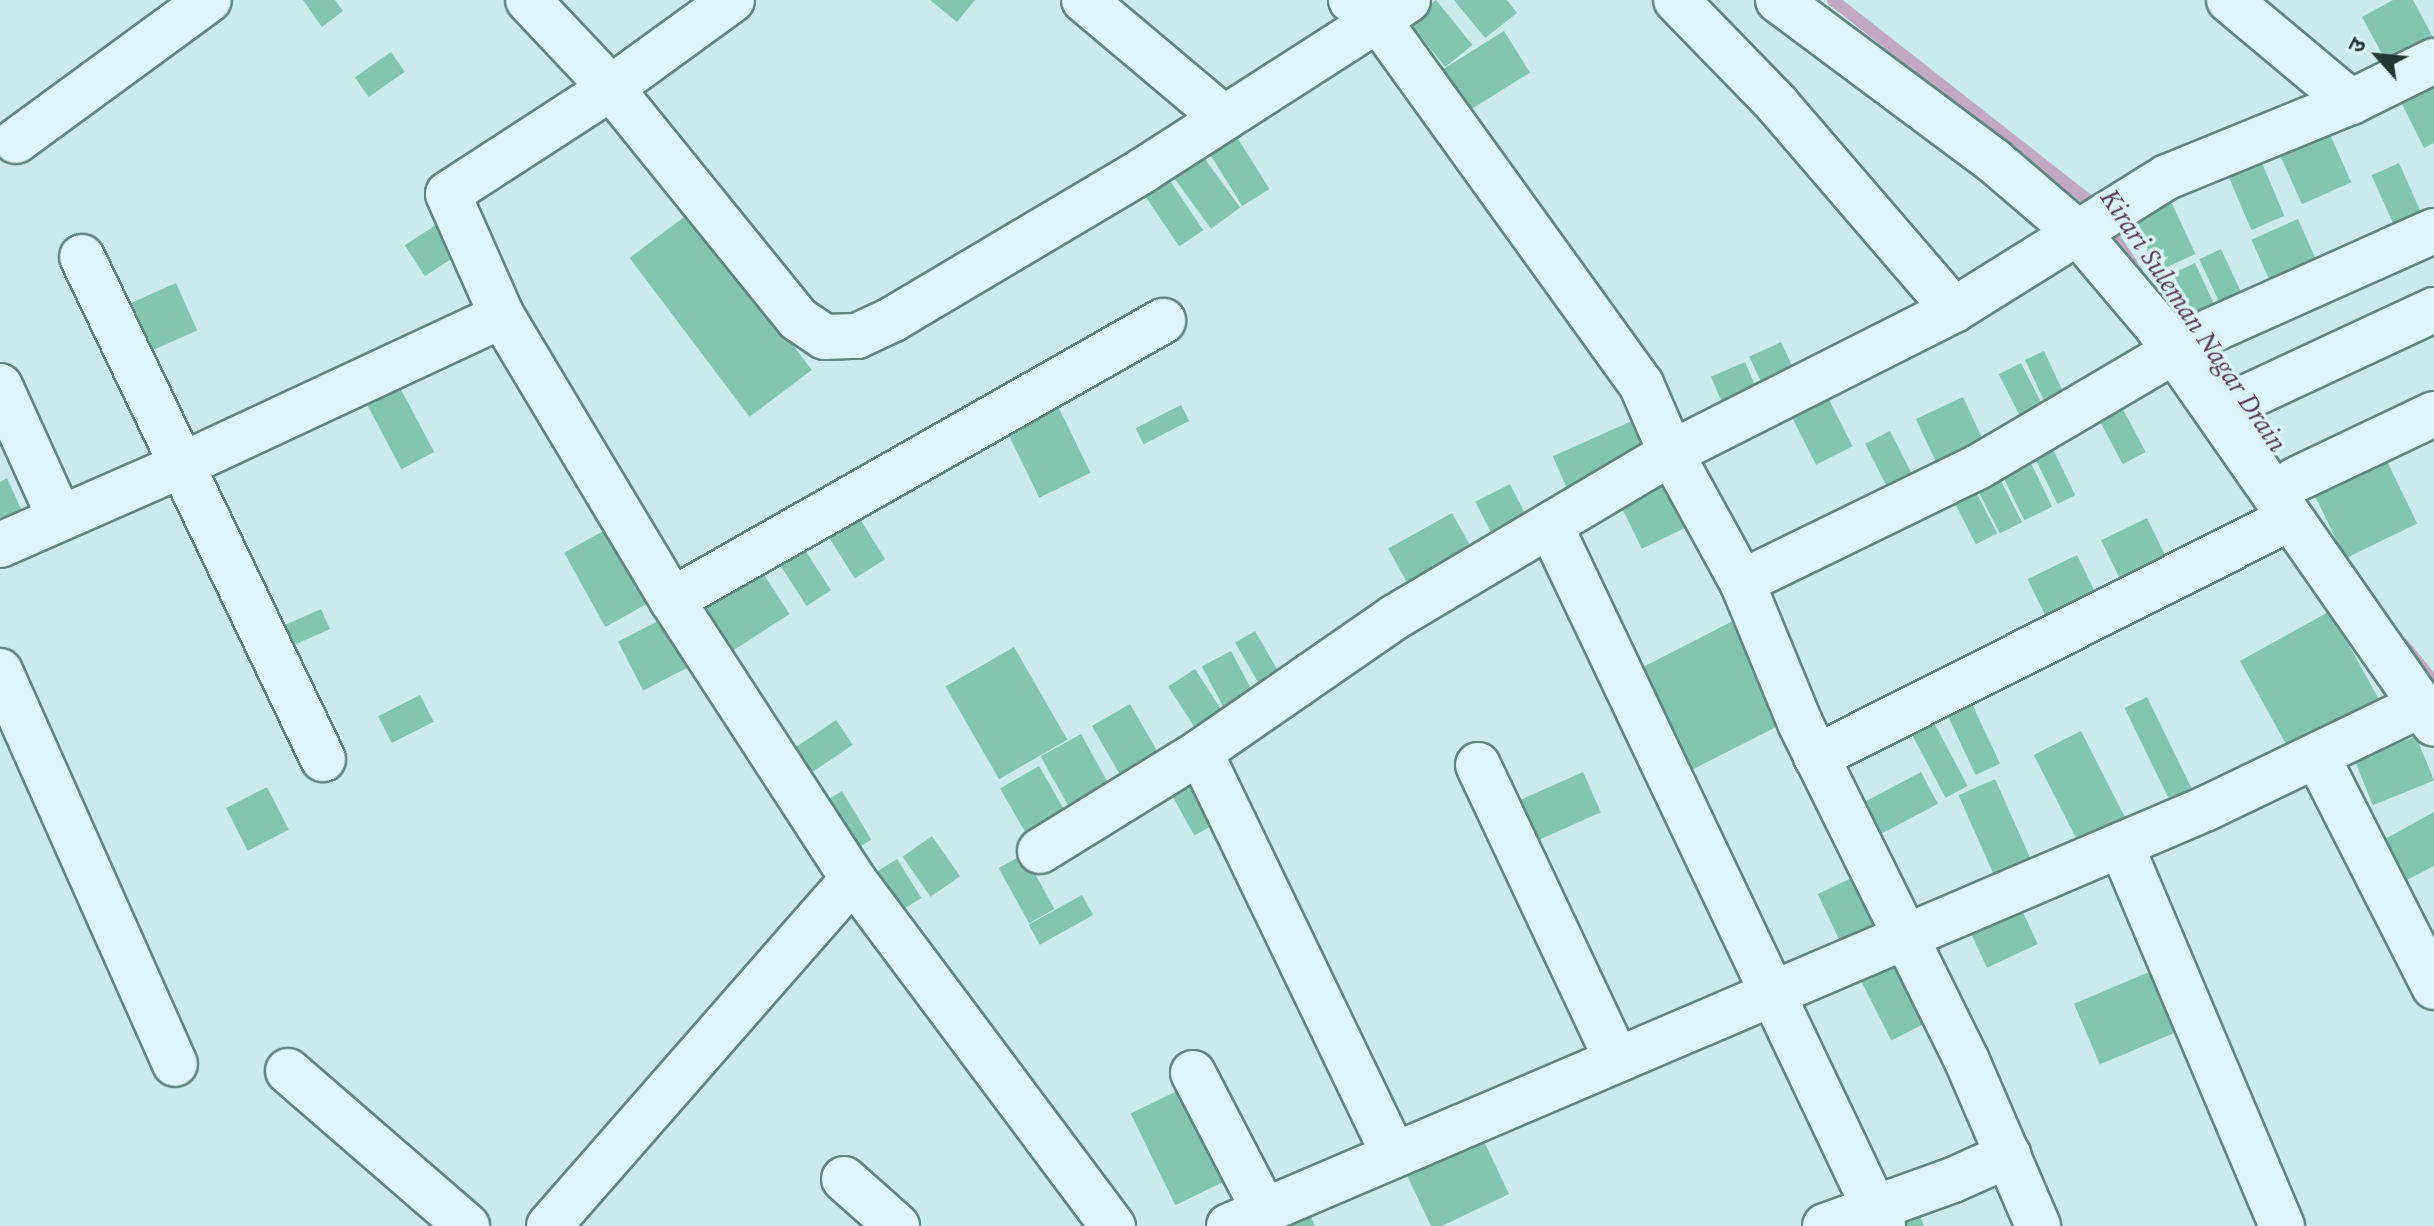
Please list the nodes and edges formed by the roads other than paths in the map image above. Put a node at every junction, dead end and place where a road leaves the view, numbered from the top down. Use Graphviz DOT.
graph roads {
  1 [pos="209,0"];
  2 [pos="528,0"];
  3 [pos="732,0"];
  4 [pos="1084,0"];
  5 [pos="1676,0"];
  6 [pos="1778,0"];
  7 [pos="2229,0"];
  8 [pos="1379,7"];
  9 [pos="2434,61"];
  10 [pos="611,88"];
  11 [pos="2351,102"];
  12 [pos="1223,117"];
  13 [pos="16,141"];
  14 [pos="2094,223"];
  15 [pos="2434,231"];
  16 [pos="82,257"];
  17 [pos="1954,310"];
  18 [pos="2434,310"];
  19 [pos="502,316"];
  20 [pos="1163,321"];
  21 [pos="2192,342"];
  22 [pos="0,386"];
  23 [pos="2245,398"];
  24 [pos="2434,414"];
  25 [pos="1671,453"];
  26 [pos="180,466"];
  27 [pos="2292,500"];
  28 [pos="60,518"];
  29 [pos="1550,525"];
  30 [pos="0,545"];
  31 [pos="1742,582"];
  32 [pos="672,600"];
  33 [pos="0,671"];
  34 [pos="2428,715"];
  35 [pos="1200,752"];
  36 [pos="2317,756"];
  37 [pos="1816,757"];
  38 [pos="323,759"];
  39 [pos="1478,765"];
  40 [pos="2121,845"];
  41 [pos="1040,851"];
  42 [pos="853,879"];
  43 [pos="1906,937"];
  44 [pos="2434,987"];
  45 [pos="1775,994"];
  46 [pos="1617,1060"];
  47 [pos="175,1064"];
  48 [pos="288,1071"];
  49 [pos="1193,1073"];
  50 [pos="1394,1155"];
  51 [pos="2009,1155"];
  52 [pos="844,1179"];
  53 [pos="1879,1217"];
  54 [pos="1247,1219"];
  55 [pos="467,1226"];
  56 [pos="549,1226"];
  57 [pos="897,1226"];
  58 [pos="1113,1226"];
  59 [pos="1825,1226"];
  60 [pos="2038,1226"];
  61 [pos="2282,1226"];
  1 -- 13 [label="street"];
  2 -- 10 [label="street"];
  3 -- 10 [label="street"];
  4 -- 12 [label="street"];
  5 -- 17 [label="street"];
  6 -- 14 [label="street"];
  7 -- 11 [label="street"];
  8 -- 12 [label="street"];
  8 -- 25 [label="street"];
  9 -- 11 [label="street"];
  10 -- 12 [label="street"];
  10 -- 19 [label="street"];
  11 -- 14 [label="street"];
  14 -- 17 [label="street"];
  14 -- 21 [label="street"];
  15 -- 21 [label="street"];
  16 -- 26 [label="street"];
  17 -- 25 [label="street"];
  18 -- 23 [label="street"];
  19 -- 26 [label="street"];
  19 -- 32 [label="street"];
  20 -- 32 [label="street"];
  21 -- 27 [label="street"];
  21 -- 31 [label="street"];
  22 -- 28 [label="street"];
  24 -- 27 [label="street"];
  25 -- 29 [label="street"];
  25 -- 31 [label="street"];
  26 -- 28 [label="street"];
  26 -- 38 [label="street"];
  27 -- 34 [label="street"];
  27 -- 37 [label="street"];
  28 -- 30 [label="street"];
  29 -- 35 [label="street"];
  29 -- 45 [label="street"];
  31 -- 37 [label="street"];
  32 -- 42 [label="street"];
  33 -- 47 [label="street"];
  34 -- 36 [label="street"];
  35 -- 41 [label="street"];
  35 -- 50 [label="street"];
  36 -- 40 [label="street"];
  36 -- 44 [label="street"];
  37 -- 43 [label="street"];
  39 -- 46 [label="street"];
  40 -- 43 [label="street"];
  40 -- 61 [label="street"];
  42 -- 56 [label="street"];
  42 -- 58 [label="street"];
  43 -- 45 [label="street"];
  43 -- 51 [label="street"];
  45 -- 46 [label="street"];
  45 -- 53 [label="street"];
  46 -- 50 [label="street"];
  48 -- 55 [label="street"];
  49 -- 54 [label="street"];
  50 -- 54 [label="street"];
  51 -- 53 [label="street"];
  51 -- 60 [label="street"];
  52 -- 57 [label="street"];
  53 -- 59 [label="street"];
}
